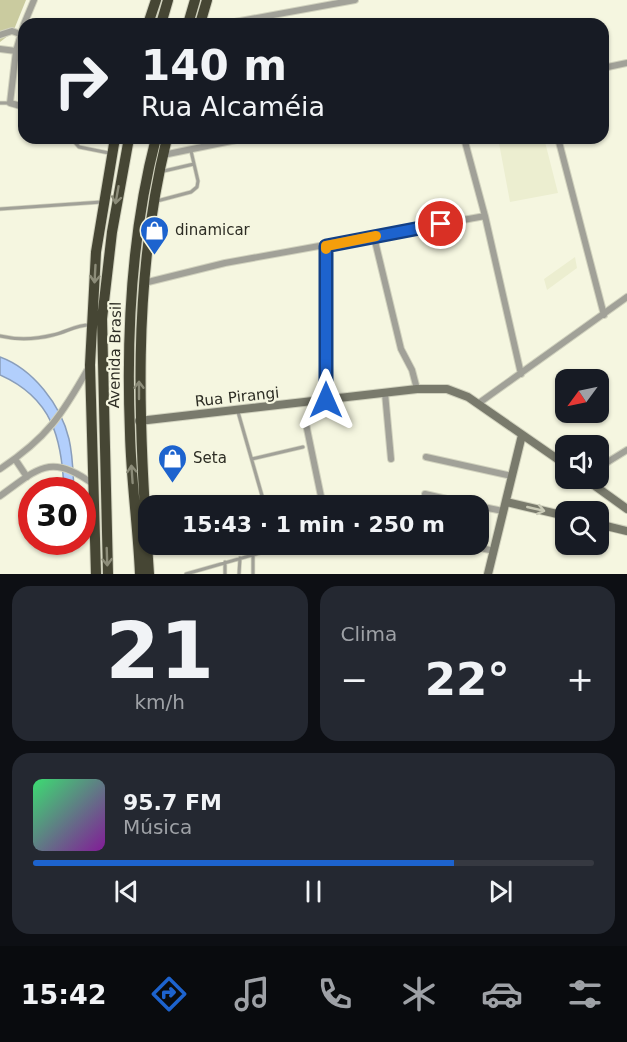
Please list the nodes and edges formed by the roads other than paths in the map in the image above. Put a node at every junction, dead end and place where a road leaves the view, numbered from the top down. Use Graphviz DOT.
graph roads {
  1 [pos="34,0"];
  2 [pos="156,0"];
  3 [pos="168,0"];
  4 [pos="195,0"];
  5 [pos="207,0"];
  6 [pos="355,0"];
  7 [pos="26,18"];
  8 [pos="150,18"];
  9 [pos="163,18"];
  10 [pos="190,18"];
  11 [pos="202,18"];
  12 [pos="257,18"];
  13 [pos="18,33"];
  14 [pos="0,35"];
  15 [pos="18,42"];
  16 [pos="0,49"];
  17 [pos="16,51"];
  18 [pos="627,63"];
  19 [pos="609,67"];
  20 [pos="0,103"];
  21 [pos="10,103"];
  22 [pos="18,105"];
  23 [pos="77,144"];
  24 [pos="113,144"];
  25 [pos="128,144"];
  26 [pos="155,144"];
  27 [pos="160,144"];
  28 [pos="166,144"];
  29 [pos="216,144"];
  30 [pos="466,144"];
  31 [pos="560,144"];
  32 [pos="191,149"];
  33 [pos="111,153"];
  34 [pos="163,155"];
  35 [pos="195,164"];
  36 [pos="159,172"];
  37 [pos="104,202"];
  38 [pos="154,202"];
  39 [pos="0,209"];
  40 [pos="485,216"];
  41 [pos="374,237"];
  42 [pos="326,246"];
  43 [pos="142,284"];
  44 [pos="627,297"];
  45 [pos="604,315"];
  46 [pos="92,325"];
  47 [pos="0,336"];
  48 [pos="90,364"];
  49 [pos="521,374"];
  50 [pos="417,389"];
  51 [pos="386,393"];
  52 [pos="326,400"];
  53 [pos="478,403"];
  54 [pos="237,410"];
  55 [pos="139,421"];
  56 [pos="306,424"];
  57 [pos="522,435"];
  58 [pos="303,447"];
  59 [pos="627,450"];
  60 [pos="426,457"];
  61 [pos="555,458"];
  62 [pos="15,459"];
  63 [pos="252,459"];
  64 [pos="391,459"];
  65 [pos="609,461"];
  66 [pos="0,469"];
  67 [pos="512,476"];
  68 [pos="27,477"];
  69 [pos="84,477"];
  70 [pos="94,477"];
  71 [pos="18,483"];
  72 [pos="599,489"];
  73 [pos="425,494"];
  74 [pos="262,495"];
  75 [pos="321,495"];
  76 [pos="429,495"];
  77 [pos="0,496"];
  78 [pos="489,506"];
  79 [pos="504,507"];
  80 [pos="627,509"];
  81 [pos="555,514"];
  82 [pos="609,527"];
  83 [pos="627,531"];
  84 [pos="489,550"];
  85 [pos="494,551"];
  86 [pos="96,555"];
  87 [pos="253,555"];
  88 [pos="240,558"];
  89 [pos="225,561"];
  90 [pos="96,574"];
  91 [pos="108,574"];
  92 [pos="140,574"];
  93 [pos="149,574"];
  94 [pos="186,574"];
  95 [pos="225,574"];
  96 [pos="239,574"];
  97 [pos="253,574"];
  98 [pos="488,574"];
  1 -- 7 [label="street"];
  2 -- 8 [label="highway"];
  3 -- 9 [label="highway"];
  4 -- 10 [label="highway"];
  5 -- 11 [label="highway"];
  6 -- 12 [label="street"];
  13 -- 14 [label="street"];
  15 -- 17 [label="street"];
  16 -- 17 [label="street"];
  17 -- 21 [label="street"];
  18 -- 19 [label="street"];
  20 -- 21 [label="lane"];
  21 -- 22 [label="street"];
  23 -- 33 [label="lane"];
  24 -- 33 [label="highway, Avenida Brasil"];
  25 -- 91 [label="highway, Avenida Brasil, one-way"];
  92 -- 26 [label="highway, Avenida Brasil, one-way"];
  27 -- 43 [label="highway"];
  28 -- 34 [label="highway, Avenida Brasil"];
  29 -- 32 [label="street"];
  30 -- 40 [label="street"];
  31 -- 45 [label="street"];
  32 -- 34 [label="street"];
  32 -- 35 [label="lane"];
  33 -- 37 [label="highway, Avenida Brasil"];
  34 -- 36 [label="highway, Avenida Brasil"];
  35 -- 36 [label="lane"];
  35 -- 38 [label="lane"];
  36 -- 38 [label="highway, Avenida Brasil"];
  37 -- 39 [label="lane"];
  37 -- 46 [label="highway, Avenida Brasil, one-way"];
  38 -- 43 [label="highway, Avenida Brasil"];
  40 -- 41 [label="street"];
  40 -- 49 [label="street"];
  41 -- 42 [label="street"];
  41 -- 50 [label="street"];
  42 -- 43 [label="street"];
  42 -- 52 [label="street"];
  55 -- 43 [label="highway, Avenida Brasil, one-way"];
  44 -- 45 [label="street"];
  45 -- 49 [label="street"];
  46 -- 47 [label="lane"];
  46 -- 48 [label="highway, Avenida Brasil"];
  48 -- 62 [label="street"];
  48 -- 70 [label="highway, Avenida Brasil"];
  49 -- 53 [label="street"];
  50 -- 51 [label="street, Rua Pirangi"];
  50 -- 53 [label="street, Rua Pirangi"];
  51 -- 52 [label="street, Rua Pirangi"];
  51 -- 64 [label="street"];
  52 -- 54 [label="street, Rua Pirangi"];
  53 -- 57 [label="street, Rua Pirangi"];
  54 -- 55 [label="street, Rua Pirangi"];
  54 -- 63 [label="lane"];
  55 -- 93 [label="highway, Avenida Brasil"];
  56 -- 75 [label="street"];
  57 -- 61 [label="street, Rua Pirangi"];
  57 -- 67 [label="street"];
  58 -- 63 [label="lane"];
  59 -- 65 [label="street"];
  60 -- 67 [label="street"];
  62 -- 66 [label="street"];
  62 -- 68 [label="street"];
  63 -- 74 [label="lane"];
  67 -- 79 [label="street"];
  68 -- 69 [label="street"];
  71 -- 77 [label="street"];
  72 -- 80 [label="street"];
  73 -- 76 [label="street"];
  78 -- 79 [label="street"];
  79 -- 81 [label="street, one-way"];
  79 -- 85 [label="street"];
  82 -- 83 [label="street"];
  84 -- 85 [label="street"];
  85 -- 98 [label="street"];
  86 -- 90 [label="highway, Avenida Brasil"];
  87 -- 88 [label="lane"];
  87 -- 97 [label="lane"];
  88 -- 89 [label="lane"];
  88 -- 96 [label="lane"];
  89 -- 94 [label="lane"];
  89 -- 95 [label="lane"];
}
